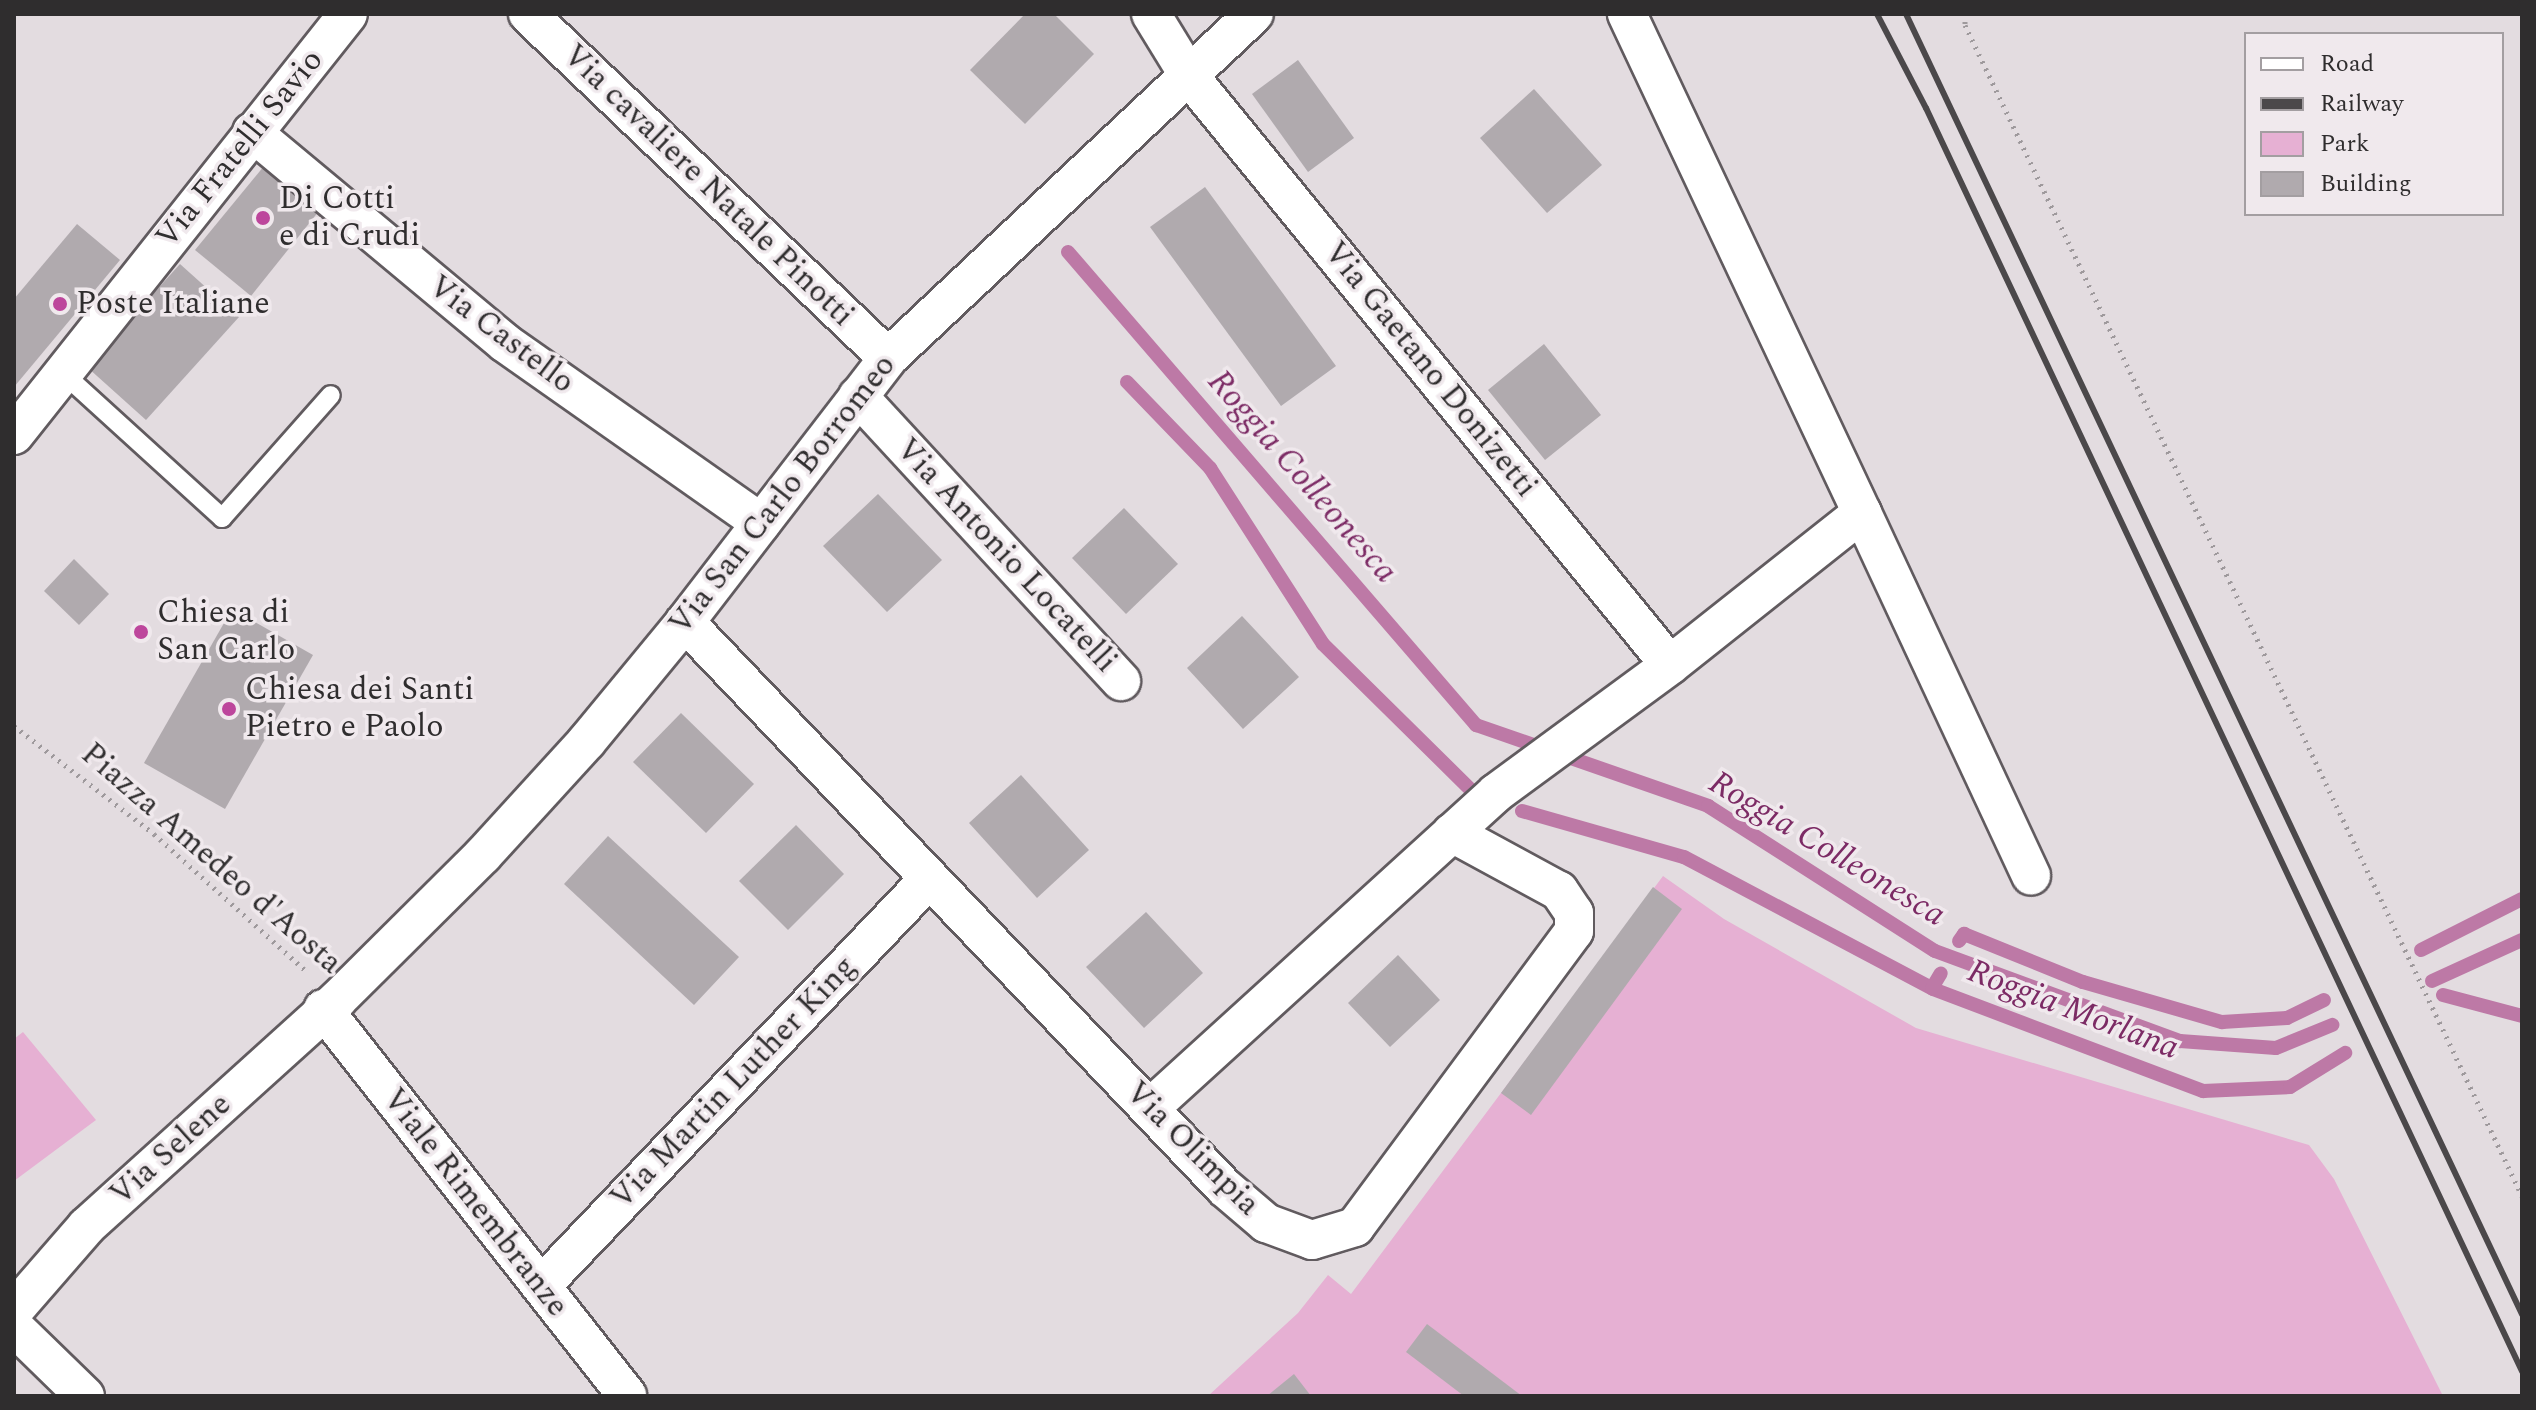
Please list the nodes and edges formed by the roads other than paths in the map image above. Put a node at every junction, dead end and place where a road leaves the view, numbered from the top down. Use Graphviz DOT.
graph roads {
  1 [pos="348,14"];
  2 [pos="528,14"];
  3 [pos="1151,14"];
  4 [pos="1254,14"];
  5 [pos="1627,14"];
  6 [pos="1189,76"];
  7 [pos="252,132"];
  8 [pos="888,358"];
  9 [pos="64,374"];
  10 [pos="331,395"];
  11 [pos="858,396"];
  12 [pos="14,435"];
  13 [pos="1862,513"];
  14 [pos="761,523"];
  15 [pos="685,622"];
  16 [pos="1670,665"];
  17 [pos="1121,681"];
  18 [pos="1452,833"];
  19 [pos="2031,875"];
  20 [pos="928,880"];
  21 [pos="330,1004"];
  22 [pos="1150,1108"];
  23 [pos="31,1272"];
  24 [pos="541,1286"];
  25 [pos="14,1310"];
  26 [pos="14,1327"];
  27 [pos="85,1396"];
  28 [pos="627,1396"];
  1 -- 7 [label="street, Via Fratelli Savio"];
  2 -- 8 [label="street, Via cavaliere Natale Pinotti"];
  3 -- 6 [label="street, Via Gaetano Donizetti"];
  4 -- 6 [label="street, Via San Carlo Borromeo"];
  5 -- 13 [label="street"];
  6 -- 8 [label="street, Via San Carlo Borromeo"];
  6 -- 16 [label="street, Via Gaetano Donizetti"];
  7 -- 9 [label="street, Via Fratelli Savio"];
  7 -- 14 [label="street, Via Castello"];
  8 -- 11 [label="street, Via San Carlo Borromeo"];
  9 -- 10 [label="lane"];
  9 -- 12 [label="street, Via Fratelli Savio"];
  11 -- 14 [label="street, Via San Carlo Borromeo"];
  11 -- 17 [label="street, Via Antonio Locatelli"];
  13 -- 16 [label="street"];
  13 -- 19 [label="street"];
  14 -- 15 [label="street, Via San Carlo Borromeo"];
  15 -- 20 [label="street, Via Olimpia"];
  15 -- 21 [label="street, Via San Carlo Borromeo"];
  16 -- 18 [label="street"];
  18 -- 22 [label="street"];
  18 -- 22 [label="street, Via Olimpia"];
  20 -- 22 [label="street, Via Olimpia"];
  20 -- 24 [label="street, Via Martin Luther King"];
  21 -- 23 [label="street, Via Selene"];
  21 -- 24 [label="street, Viale Rimembranze"];
  23 -- 25 [label="street, Via Selene"];
  24 -- 28 [label="street, Viale Rimembranze"];
  26 -- 27 [label="street"];
}
